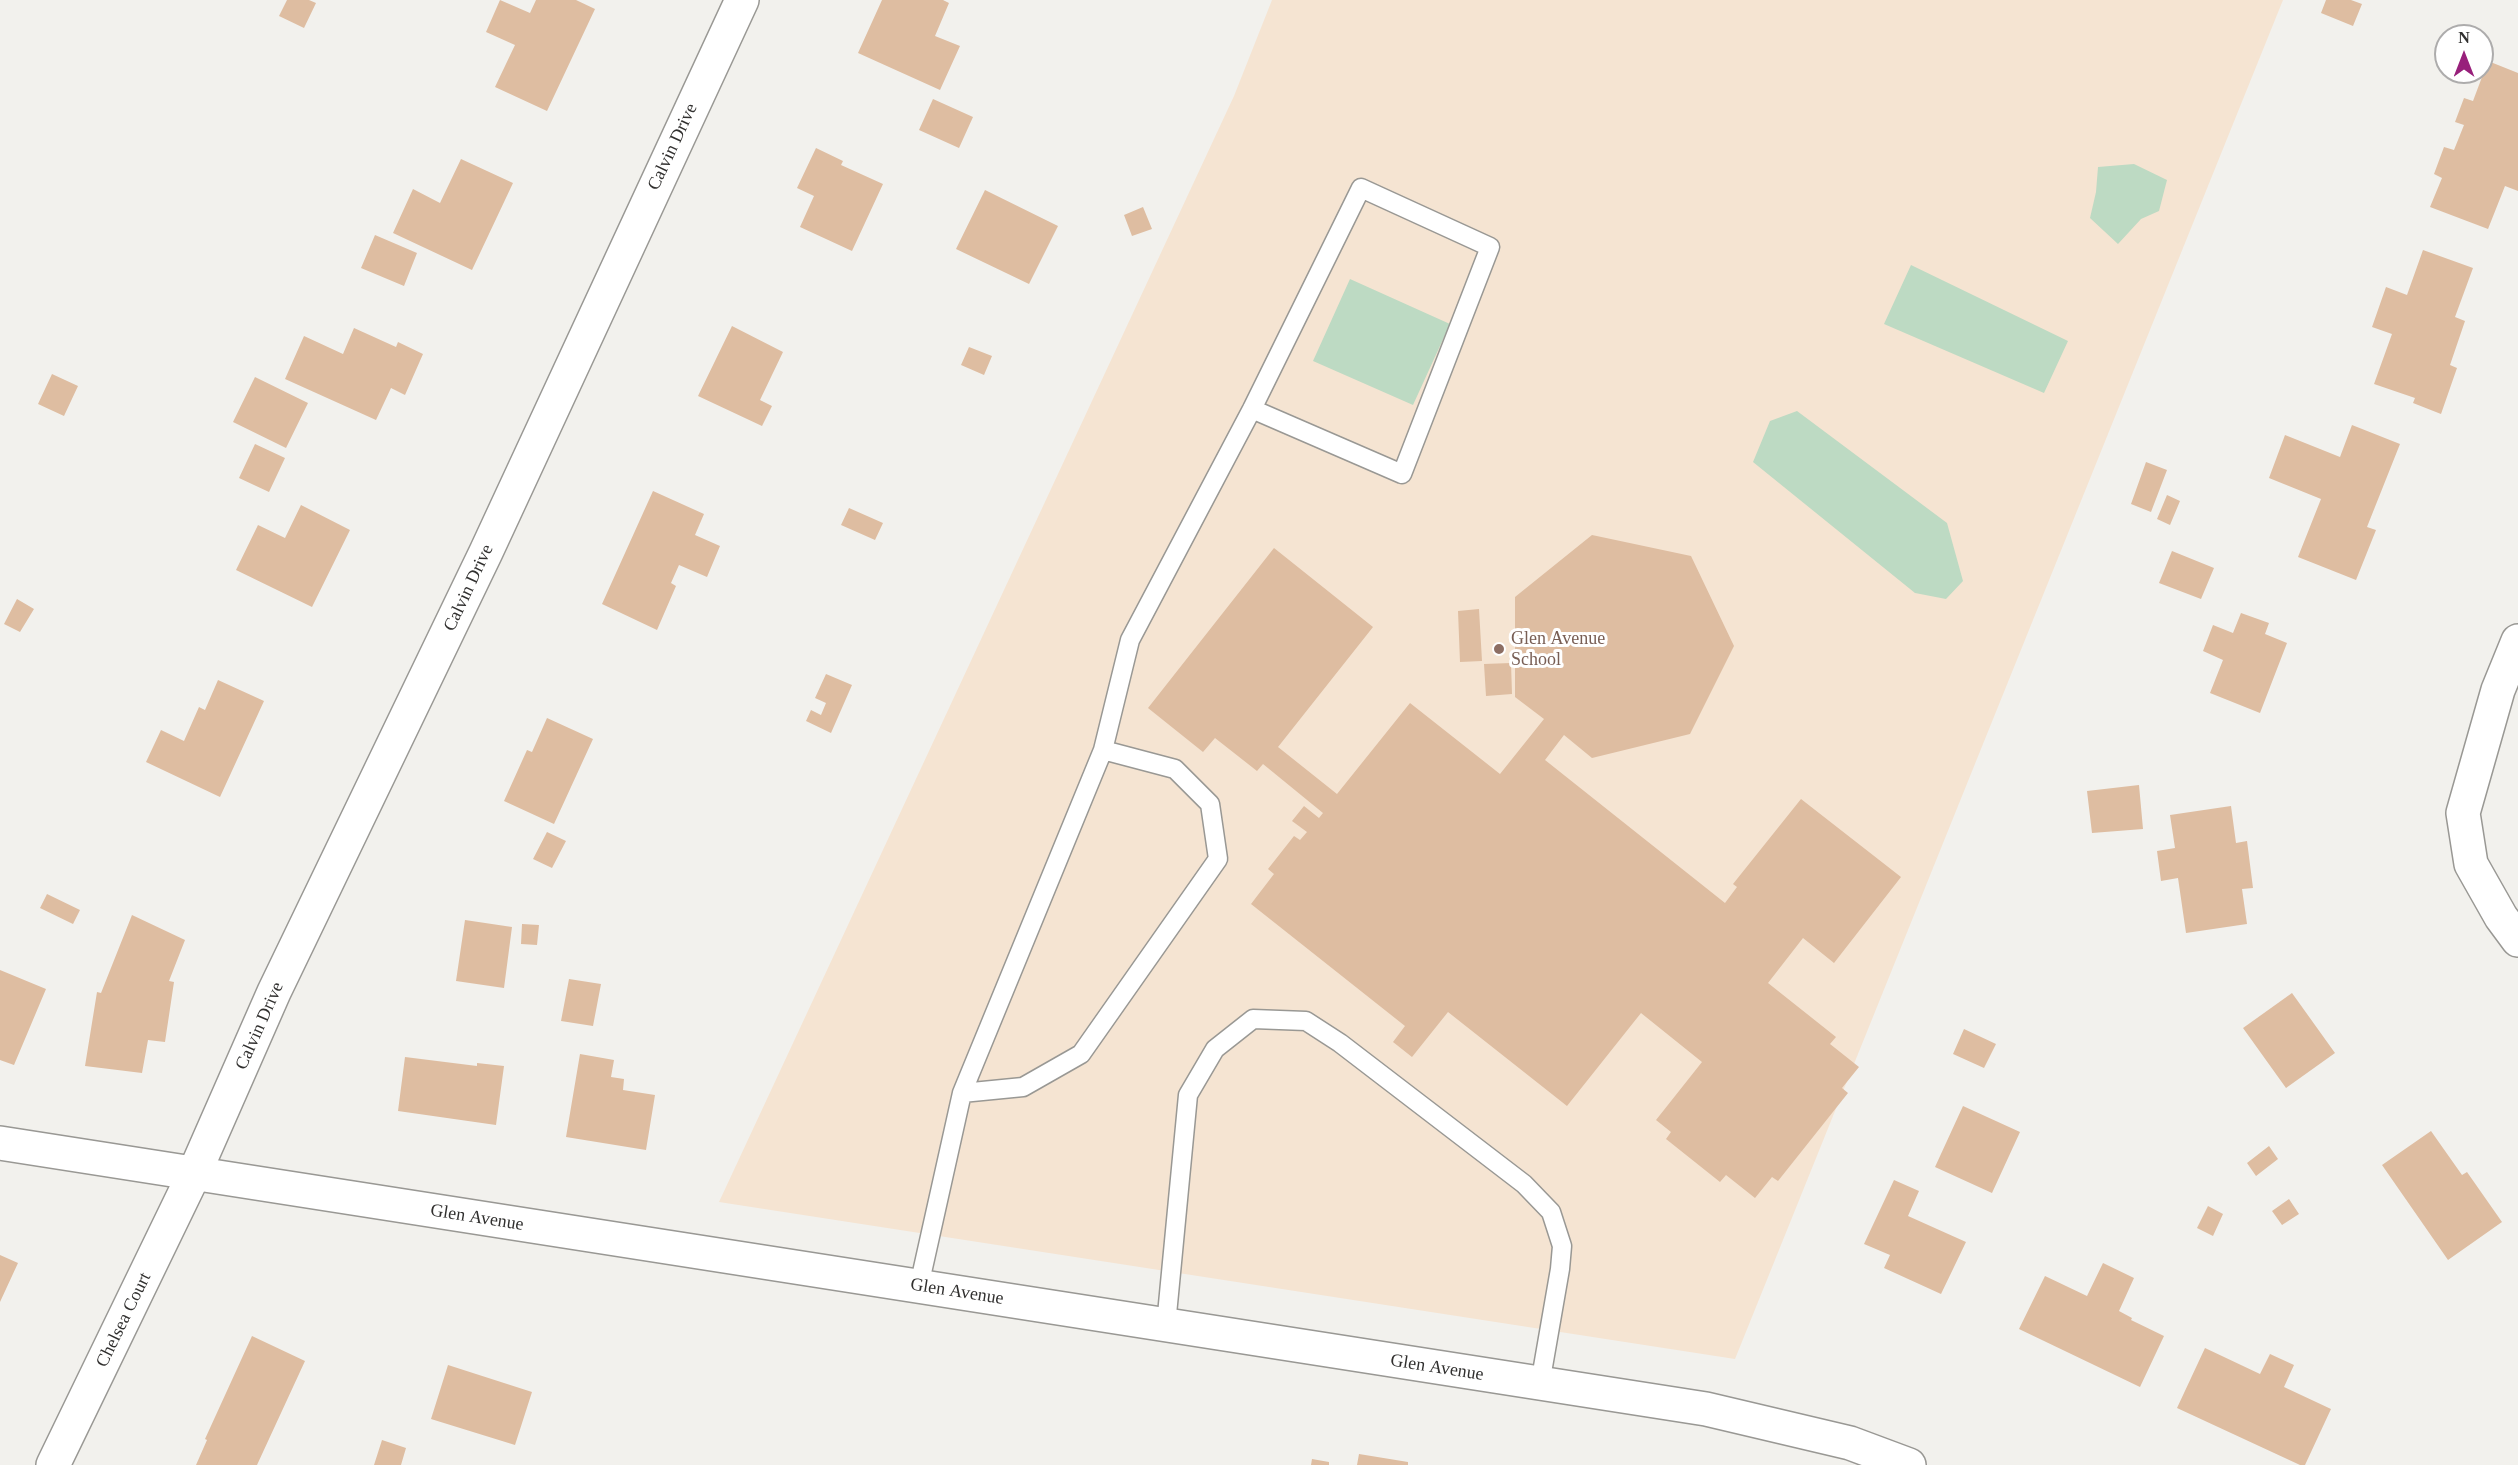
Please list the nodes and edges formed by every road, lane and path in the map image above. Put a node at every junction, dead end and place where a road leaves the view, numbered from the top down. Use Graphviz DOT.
graph roads {
  1 [pos="742,0"];
  2 [pos="1252,409"];
  3 [pos="2518,641"];
  4 [pos="1103,750"];
  5 [pos="2518,940"];
  6 [pos="962,1093"];
  7 [pos="0,1143"];
  8 [pos="194,1174"];
  9 [pos="919,1286"];
  10 [pos="1166,1325"];
  11 [pos="1540,1384"];
  12 [pos="53,1465"];
  13 [pos="1909,1465"];
  1 -- 8 [label="street, Calvin Drive"];
  2 -- 2 [label="lane"];
  2 -- 4 [label="lane"];
  3 -- 5 [label="street"];
  4 -- 6 [label="lane"];
  4 -- 6 [label="lane"];
  6 -- 9 [label="lane"];
  7 -- 8 [label="street, Glen Avenue"];
  8 -- 9 [label="street, Glen Avenue"];
  8 -- 12 [label="street, Chelsea Court"];
  9 -- 10 [label="street, Glen Avenue"];
  10 -- 11 [label="street, Glen Avenue"];
  10 -- 11 [label="lane"];
  11 -- 13 [label="street, Glen Avenue"];
}
